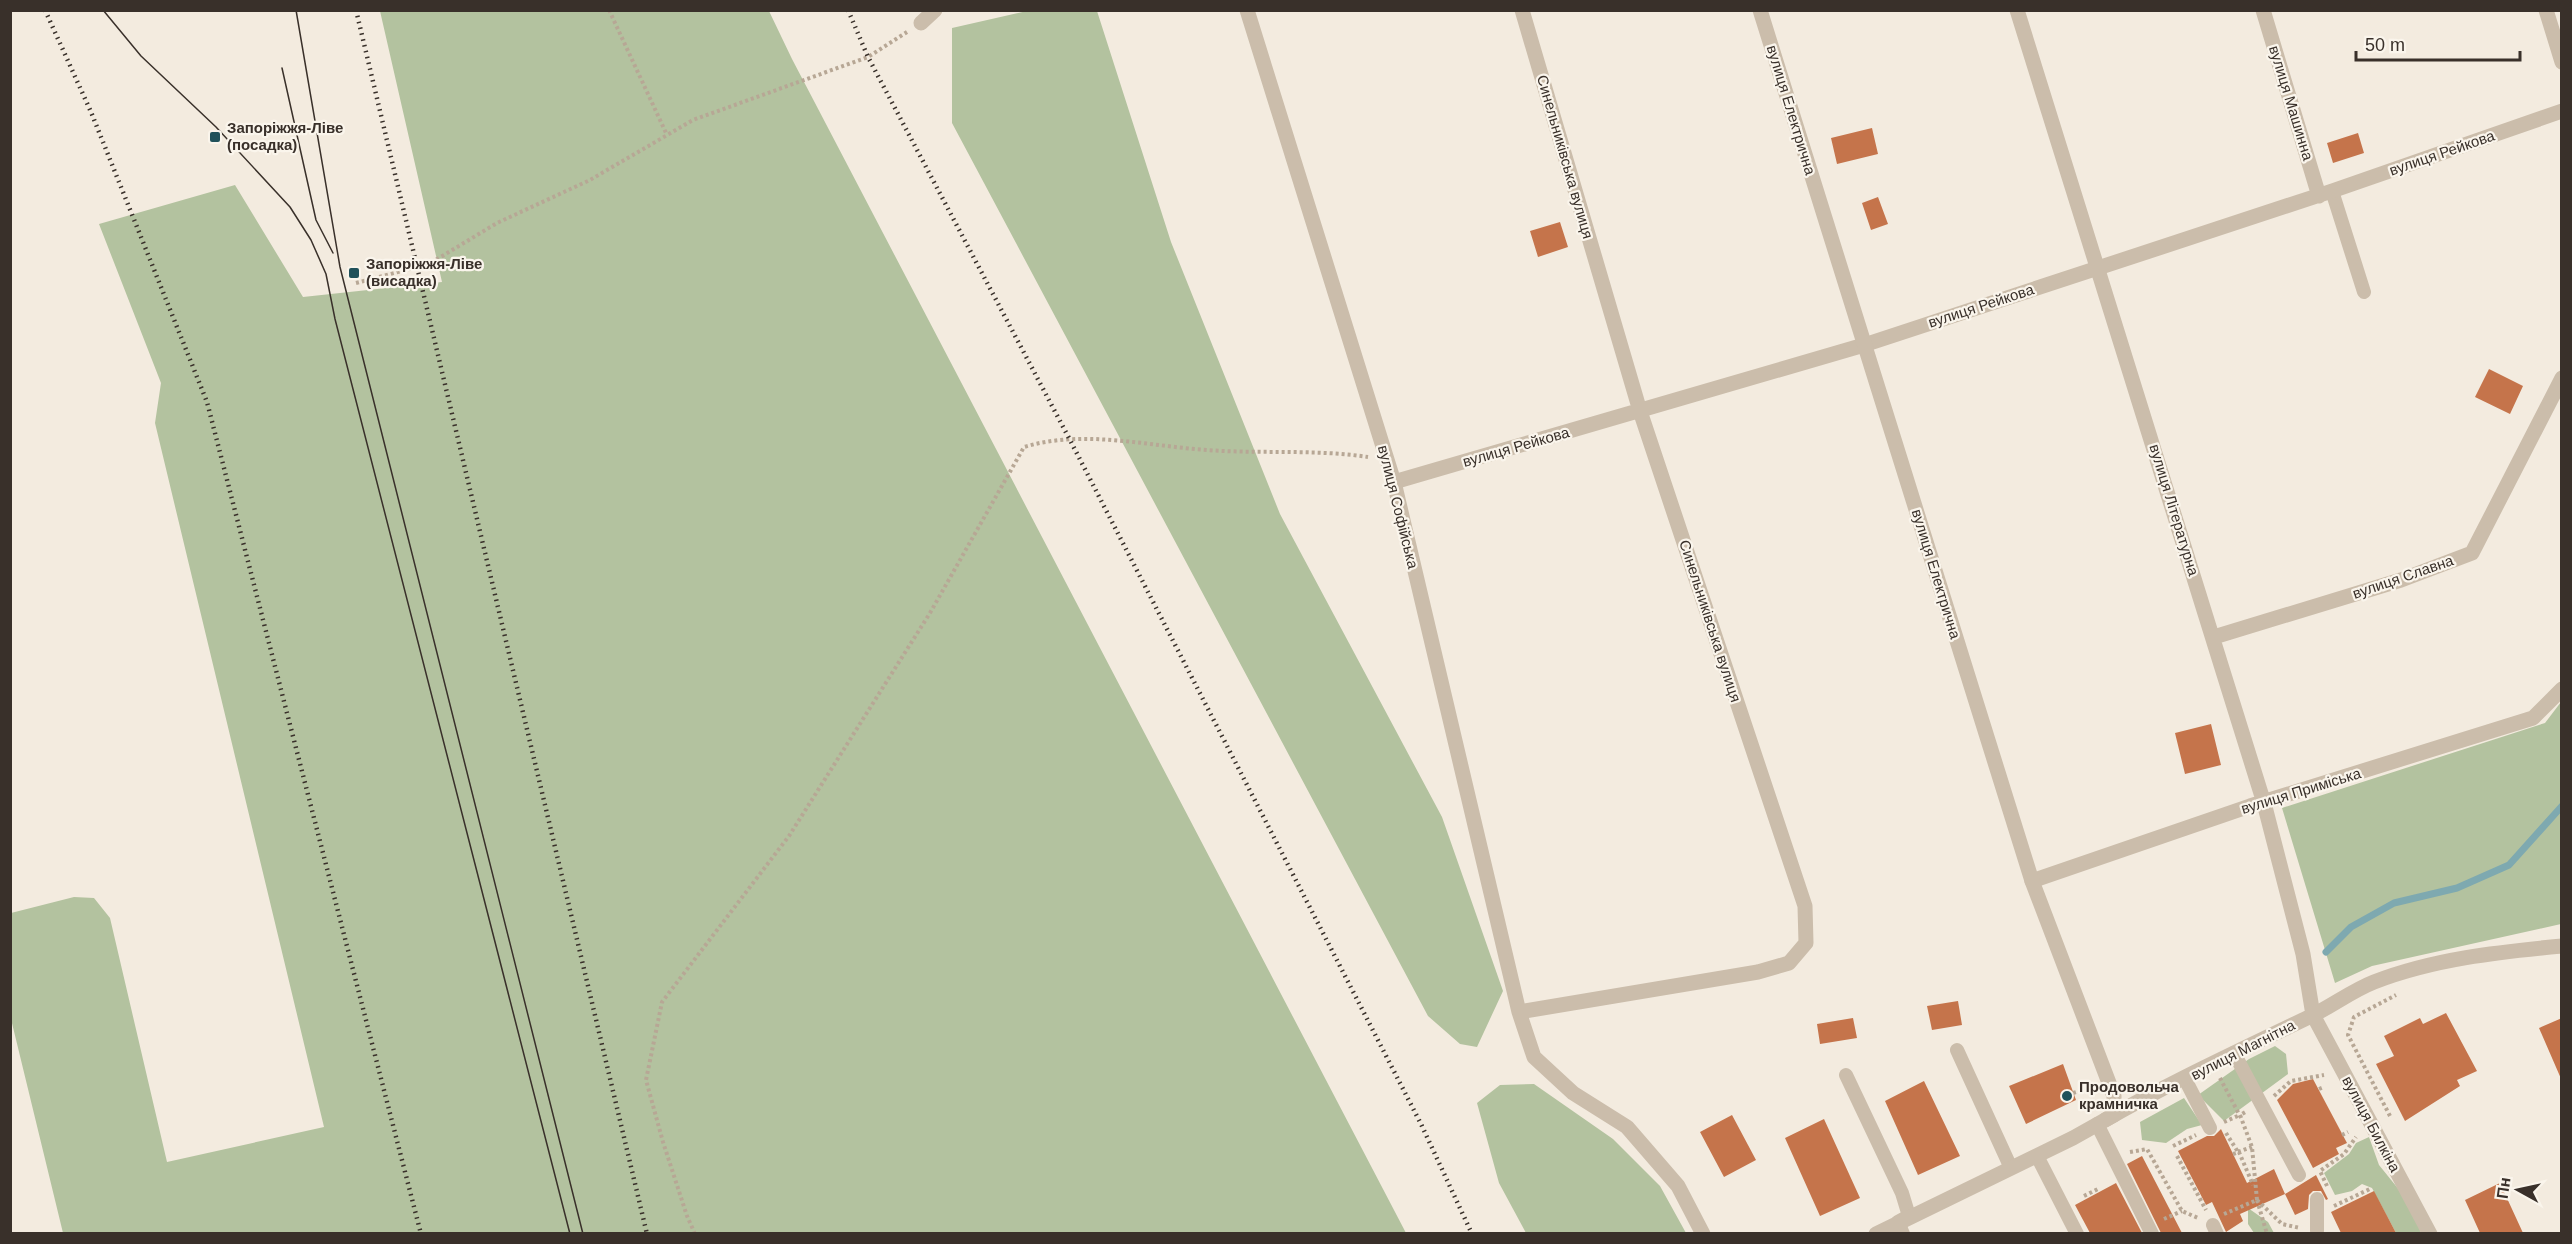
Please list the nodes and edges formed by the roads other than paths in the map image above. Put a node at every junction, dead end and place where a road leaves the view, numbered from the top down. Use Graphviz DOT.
graph roads {
  1 [pos="935,10"];
  2 [pos="1247,10"];
  3 [pos="1522,10"];
  4 [pos="1760,10"];
  5 [pos="2016,10"];
  6 [pos="2263,10"];
  7 [pos="2546,10"];
  8 [pos="921,23"];
  9 [pos="2562,62"];
  10 [pos="2562,111"];
  11 [pos="2326,193"];
  12 [pos="2098,267"];
  13 [pos="2364,292"];
  14 [pos="1864,345"];
  15 [pos="2562,378"];
  16 [pos="1640,411"];
  17 [pos="1394,482"];
  18 [pos="2214,637"];
  19 [pos="2562,689"];
  20 [pos="2264,803"];
  21 [pos="2032,881"];
  22 [pos="2562,946"];
  23 [pos="1519,1012"];
  24 [pos="2313,1015"];
  25 [pos="1957,1050"];
  26 [pos="2234,1053"];
  27 [pos="1846,1075"];
  28 [pos="2185,1079"];
  29 [pos="2114,1115"];
  30 [pos="2097,1124"];
  31 [pos="2210,1128"];
  32 [pos="2037,1156"];
  33 [pos="2012,1168"];
  34 [pos="2299,1175"];
  35 [pos="2317,1199"];
  36 [pos="2307,1210"];
  37 [pos="1903,1224"];
  38 [pos="2318,1232"];
  39 [pos="1703,1233"];
  40 [pos="1876,1233"];
  41 [pos="2078,1233"];
  42 [pos="2152,1233"];
  43 [pos="2430,1233"];
  1 -- 8 [label="street"];
  2 -- 17 [label="street, вулиця Софійська"];
  3 -- 16 [label="street, Синельниківська вулиця"];
  4 -- 14 [label="street, вулиця Електрична"];
  5 -- 12 [label="street, вулиця Літературна"];
  6 -- 11 [label="street, вулиця Машинна"];
  7 -- 9 [label="street"];
  10 -- 11 [label="street, вулиця Рейкова"];
  11 -- 12 [label="street, вулиця Рейкова"];
  11 -- 13 [label="lane"];
  12 -- 14 [label="street, вулиця Рейкова"];
  12 -- 18 [label="street, вулиця Літературна"];
  14 -- 16 [label="street, вулиця Рейкова"];
  14 -- 21 [label="street, вулиця Електрична"];
  15 -- 18 [label="street, вулиця Славна"];
  16 -- 17 [label="street, вулиця Рейкова"];
  16 -- 23 [label="street, Синельниківська вулиця"];
  17 -- 23 [label="street, вулиця Софійська"];
  18 -- 20 [label="street, вулиця Літературна"];
  19 -- 20 [label="street, вулиця Приміська"];
  20 -- 21 [label="street, вулиця Приміська"];
  20 -- 24 [label="street, вулиця Літературна"];
  21 -- 29 [label="street, вулиця Електрична"];
  22 -- 24 [label="street, вулиця Магнітна"];
  23 -- 39 [label="street, вулиця Софійська"];
  24 -- 26 [label="street, вулиця Магнітна"];
  24 -- 43 [label="street, вулиця Билкіна"];
  25 -- 33 [label="lane"];
  26 -- 28 [label="street, вулиця Магнітна"];
  26 -- 34 [label="lane"];
  27 -- 37 [label="lane"];
  28 -- 29 [label="street, вулиця Магнітна"];
  28 -- 31 [label="lane"];
  29 -- 30 [label="street, вулиця Магнітна"];
  30 -- 32 [label="street, вулиця Магнітна"];
  30 -- 42 [label="lane"];
  32 -- 33 [label="street, вулиця Магнітна"];
  32 -- 41 [label="lane"];
  33 -- 37 [label="street, вулиця Магнітна"];
  35 -- 38 [label="lane"];
  36 -- 38 [label="lane"];
  37 -- 40 [label="street, вулиця Магнітна"];
}
